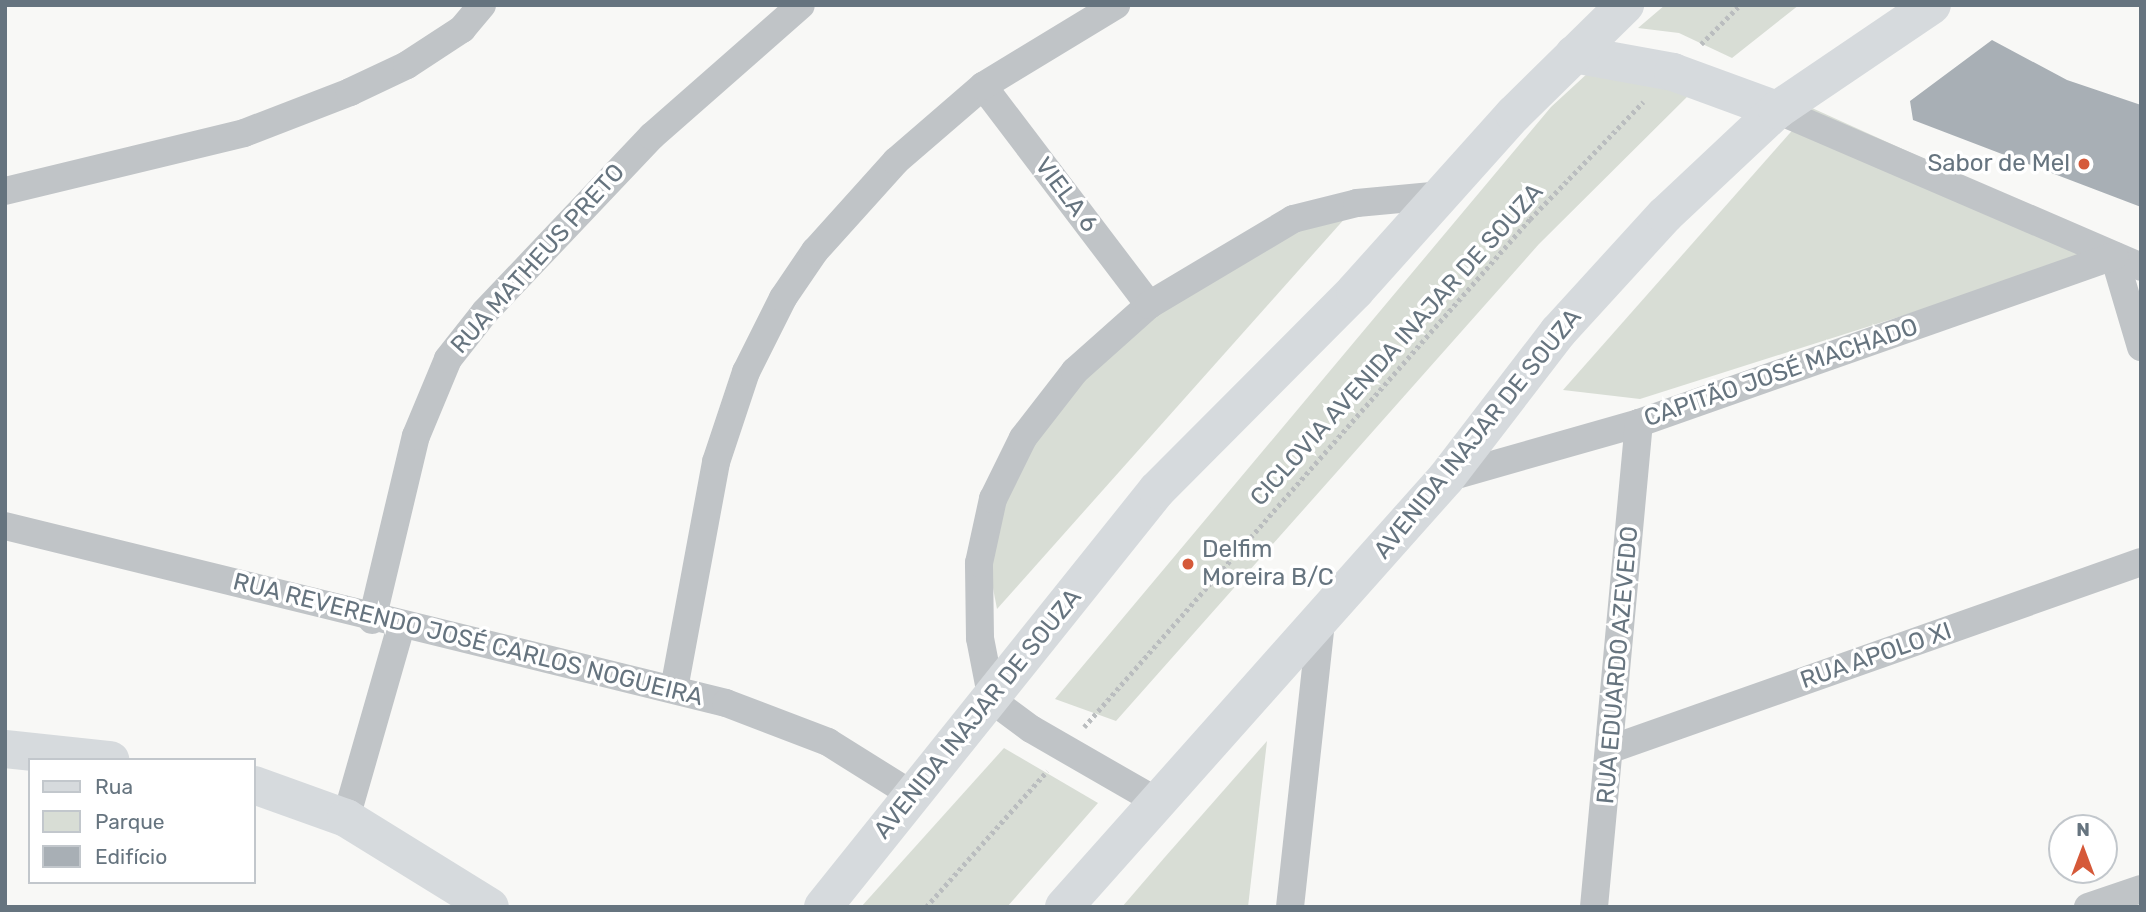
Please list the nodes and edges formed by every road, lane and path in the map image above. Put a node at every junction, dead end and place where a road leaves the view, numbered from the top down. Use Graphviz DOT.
graph roads {
  1 [pos="482,5"];
  2 [pos="801,5"];
  3 [pos="1116,5"];
  4 [pos="1625,5"];
  5 [pos="1740,5"];
  6 [pos="1932,5"];
  7 [pos="1574,54"];
  8 [pos="1673,72"];
  9 [pos="983,86"];
  10 [pos="1777,110"];
  11 [pos="5,191"];
  12 [pos="1443,195"];
  13 [pos="2114,256"];
  14 [pos="2141,267"];
  15 [pos="1149,305"];
  16 [pos="2141,346"];
  17 [pos="1639,423"];
  18 [pos="1446,478"];
  19 [pos="5,526"];
  20 [pos="2141,562"];
  21 [pos="372,620"];
  22 [pos="1321,621"];
  23 [pos="401,626"];
  24 [pos="674,689"];
  25 [pos="992,700"];
  26 [pos="5,749"];
  27 [pos="1067,749"];
  28 [pos="1612,749"];
  29 [pos="91,758"];
  30 [pos="256,786"];
  31 [pos="914,796"];
  32 [pos="1158,802"];
  33 [pos="346,818"];
  34 [pos="2141,889"];
  35 [pos="490,907"];
  36 [pos="823,907"];
  37 [pos="926,907"];
  38 [pos="1064,907"];
  39 [pos="1290,907"];
  40 [pos="1594,907"];
  41 [pos="2088,907"];
  1 -- 11 [label="street"];
  2 -- 21 [label="street, RUA MATHEUS PRETO"];
  3 -- 9 [label="street"];
  4 -- 7 [label="main road, AVENIDA INAJAR DE SOUZA"];
  5 -- 8 [label="path, CICLOVIA AVENIDA INAJAR DE SOUZA"];
  6 -- 10 [label="main road, AVENIDA INAJAR DE SOUZA"];
  7 -- 8 [label="main road"];
  7 -- 12 [label="main road, AVENIDA INAJAR DE SOUZA"];
  8 -- 10 [label="main road"];
  8 -- 27 [label="path, CICLOVIA AVENIDA INAJAR DE SOUZA"];
  9 -- 15 [label="street, VIELA 6"];
  9 -- 24 [label="street"];
  10 -- 13 [label="street"];
  10 -- 18 [label="main road, AVENIDA INAJAR DE SOUZA"];
  12 -- 15 [label="street"];
  12 -- 25 [label="main road, AVENIDA INAJAR DE SOUZA"];
  13 -- 14 [label="street"];
  13 -- 16 [label="street"];
  13 -- 17 [label="street, CAPITÃO JOSÉ MACHADO"];
  15 -- 25 [label="street"];
  17 -- 18 [label="street, CAPITÃO JOSÉ MACHADO"];
  17 -- 28 [label="street, RUA EDUARDO AZEVEDO"];
  18 -- 22 [label="main road, AVENIDA INAJAR DE SOUZA"];
  19 -- 21 [label="street, RUA REVERENDO JOSÉ CARLOS NOGUEIRA"];
  20 -- 28 [label="street, RUA APOLO XI"];
  21 -- 23 [label="street, RUA REVERENDO JOSÉ CARLOS NOGUEIRA"];
  22 -- 32 [label="main road, AVENIDA INAJAR DE SOUZA"];
  22 -- 39 [label="street"];
  23 -- 24 [label="street, RUA REVERENDO JOSÉ CARLOS NOGUEIRA"];
  23 -- 33 [label="street"];
  24 -- 31 [label="street, RUA REVERENDO JOSÉ CARLOS NOGUEIRA"];
  25 -- 27 [label="street"];
  25 -- 31 [label="main road, AVENIDA INAJAR DE SOUZA"];
  26 -- 29 [label="main road"];
  27 -- 32 [label="street"];
  27 -- 37 [label="path, CICLOVIA AVENIDA INAJAR DE SOUZA"];
  28 -- 40 [label="street, RUA EDUARDO AZEVEDO"];
  30 -- 33 [label="main road"];
  31 -- 36 [label="main road, AVENIDA INAJAR DE SOUZA"];
  32 -- 38 [label="main road, AVENIDA INAJAR DE SOUZA"];
  33 -- 35 [label="main road"];
  34 -- 41 [label="street"];
}
